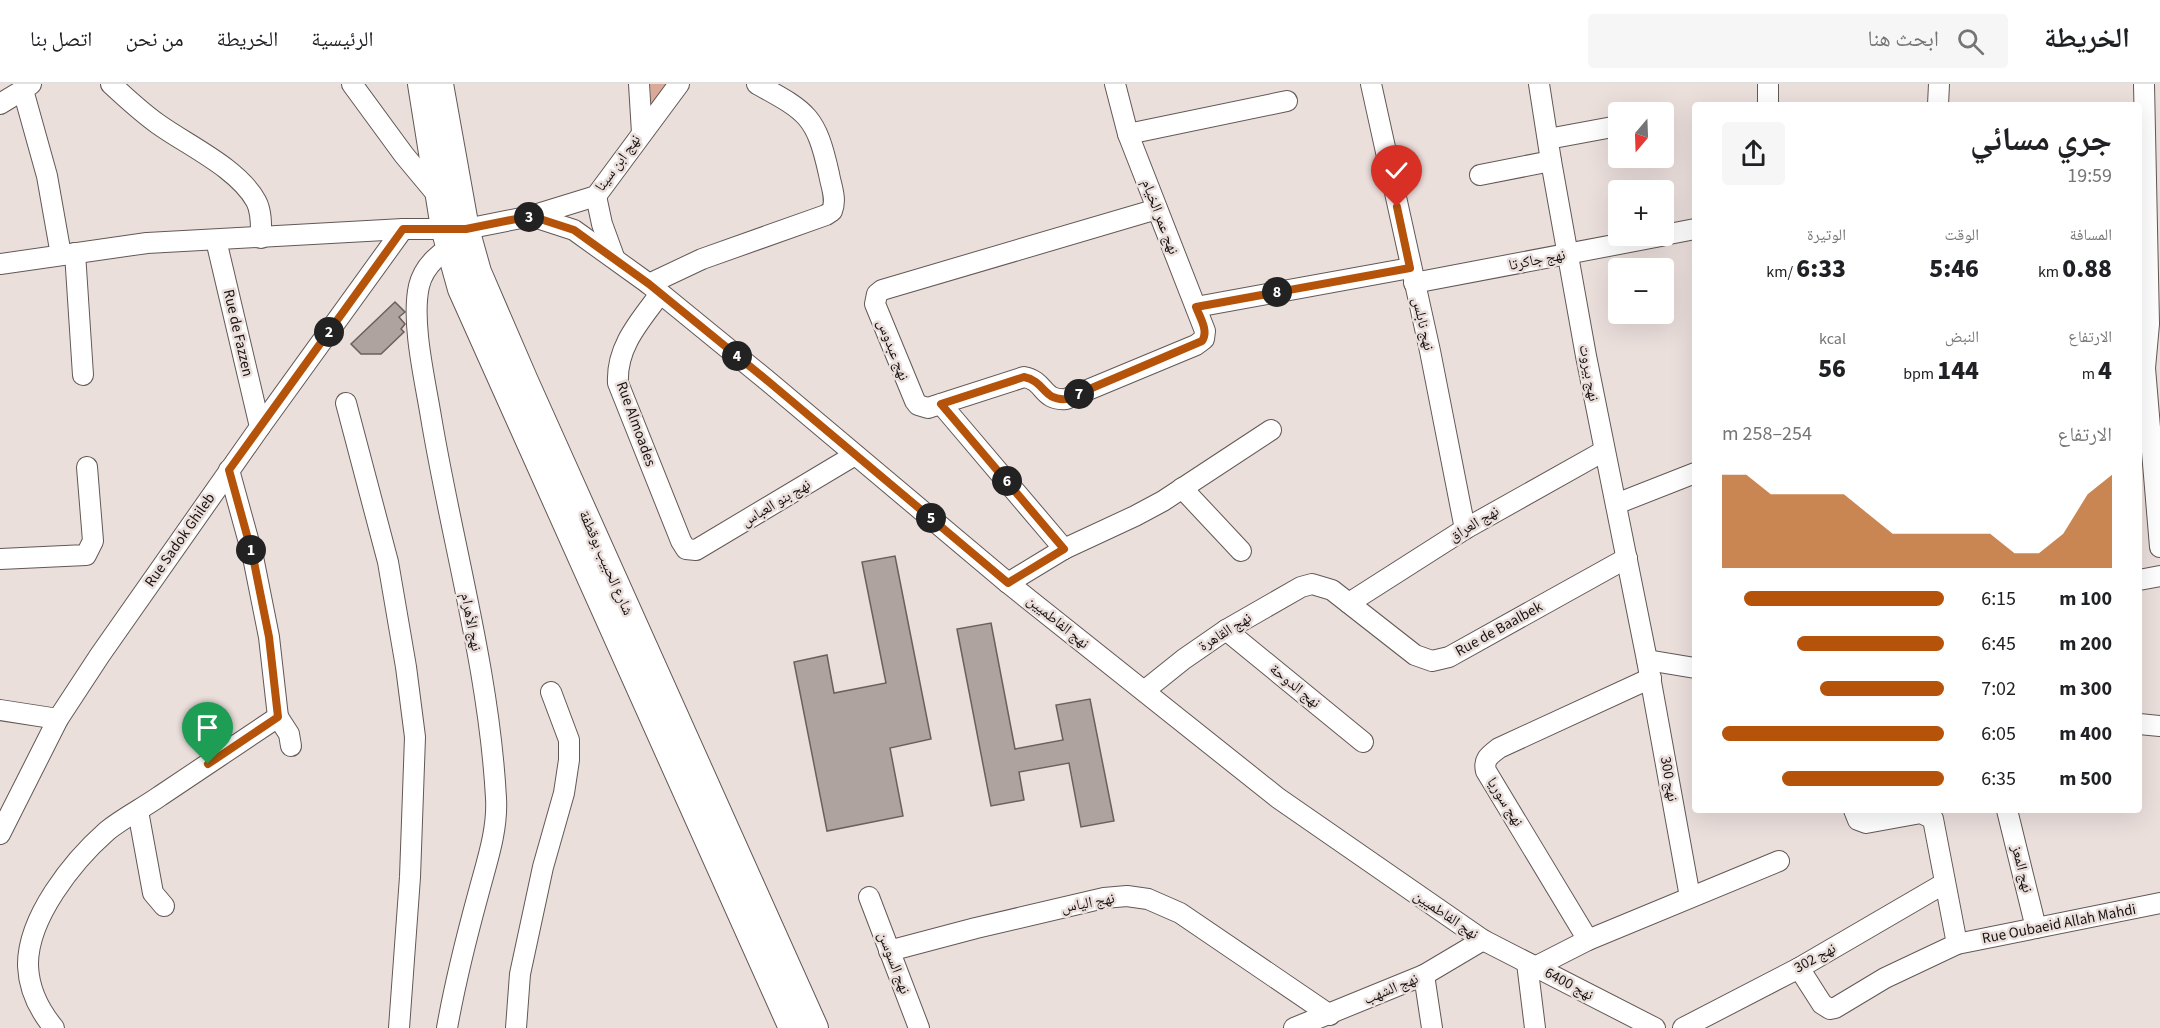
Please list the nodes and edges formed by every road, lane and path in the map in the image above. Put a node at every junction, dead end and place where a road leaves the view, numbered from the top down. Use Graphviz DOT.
graph roads {
  1 [pos="111,84"];
  2 [pos="352,84"];
  3 [pos="421,84"];
  4 [pos="440,84"];
  5 [pos="639,84"];
  6 [pos="679,84"];
  7 [pos="758,84"];
  8 [pos="1115,84"];
  9 [pos="1371,84"];
  10 [pos="1539,84"];
  11 [pos="1768,84"];
  12 [pos="1938,84"];
  13 [pos="2144,84"];
  14 [pos="27,87"];
  15 [pos="1287,101"];
  16 [pos="1768,102"];
  17 [pos="1938,102"];
  18 [pos="0,104"];
  19 [pos="1608,128"];
  20 [pos="642,133"];
  21 [pos="1128,134"];
  22 [pos="1548,140"];
  23 [pos="1551,161"];
  24 [pos="1480,175"];
  25 [pos="596,196"];
  26 [pos="439,197"];
  27 [pos="1157,209"];
  28 [pos="2149,212"];
  29 [pos="531,216"];
  30 [pos="403,229"];
  31 [pos="1692,230"];
  32 [pos="1674,233"];
  33 [pos="457,236"];
  34 [pos="261,238"];
  35 [pos="216,240"];
  36 [pos="1608,246"];
  37 [pos="68,254"];
  38 [pos="1568,254"];
  39 [pos="614,257"];
  40 [pos="0,264"];
  41 [pos="1412,275"];
  42 [pos="654,289"];
  43 [pos="1196,307"];
  44 [pos="2154,323"];
  45 [pos="2152,368"];
  46 [pos="83,375"];
  47 [pos="2153,398"];
  48 [pos="346,403"];
  49 [pos="941,404"];
  50 [pos="260,427"];
  51 [pos="1271,430"];
  52 [pos="1604,450"];
  53 [pos="855,455"];
  54 [pos="2156,458"];
  55 [pos="87,467"];
  56 [pos="229,470"];
  57 [pos="1692,474"];
  58 [pos="1182,488"];
  59 [pos="1616,504"];
  60 [pos="2147,505"];
  61 [pos="1465,529"];
  62 [pos="2160,541"];
  63 [pos="1064,549"];
  64 [pos="696,550"];
  65 [pos="1241,551"];
  66 [pos="1627,558"];
  67 [pos="0,559"];
  68 [pos="2160,576"];
  69 [pos="2142,579"];
  70 [pos="1008,583"];
  71 [pos="1312,584"];
  72 [pos="1349,603"];
  73 [pos="1226,630"];
  74 [pos="1692,668"];
  75 [pos="1649,669"];
  76 [pos="1144,691"];
  77 [pos="551,692"];
  78 [pos="0,710"];
  79 [pos="278,717"];
  80 [pos="58,719"];
  81 [pos="2142,724"];
  82 [pos="2160,726"];
  83 [pos="1363,742"];
  84 [pos="291,746"];
  85 [pos="138,811"];
  86 [pos="1855,813"];
  87 [pos="1921,813"];
  88 [pos="1921,813"];
  89 [pos="2008,813"];
  90 [pos="0,834"];
  91 [pos="1779,861"];
  92 [pos="1945,883"];
  93 [pos="869,897"];
  94 [pos="1690,897"];
  95 [pos="2160,903"];
  96 [pos="164,906"];
  97 [pos="2036,928"];
  98 [pos="1483,940"];
  99 [pos="1588,940"];
  100 [pos="1957,944"];
  101 [pos="889,951"];
  102 [pos="1531,965"];
  103 [pos="1799,968"];
  104 [pos="1424,975"];
  105 [pos="1330,1015"];
  106 [pos="54,1028"];
  107 [pos="399,1028"];
  108 [pos="447,1028"];
  109 [pos="516,1028"];
  110 [pos="792,1028"];
  111 [pos="815,1028"];
  112 [pos="919,1028"];
  113 [pos="1294,1028"];
  114 [pos="1432,1028"];
  115 [pos="1535,1028"];
  116 [pos="1654,1028"];
  117 [pos="1683,1028"];
  1 -- 34 [label="street"];
  2 -- 26 [label="street"];
  3 -- 26 [label="main road, شارع الحبيب بوقطفة"];
  4 -- 33 [label="main road, شارع الحبيب بوقطفة"];
  5 -- 20 [label="street, نهج ابن سينا"];
  6 -- 20 [label="street"];
  7 -- 42 [label="street"];
  8 -- 21 [label="street, نهج عمر الخيام"];
  9 -- 41 [label="street, نهج نابلس"];
  10 -- 22 [label="street, نهج بيروت"];
  11 -- 16 [label="street"];
  12 -- 17 [label="street"];
  13 -- 28 [label="street"];
  14 -- 18 [label="street"];
  14 -- 37 [label="street"];
  15 -- 21 [label="street"];
  19 -- 22 [label="street"];
  20 -- 25 [label="street, نهج ابن سينا"];
  21 -- 27 [label="street, نهج عمر الخيام"];
  22 -- 23 [label="street, نهج بيروت"];
  23 -- 24 [label="street"];
  23 -- 38 [label="street, نهج بيروت"];
  25 -- 29 [label="street, نهج ابن سينا"];
  25 -- 39 [label="street"];
  26 -- 33 [label="main road, شارع الحبيب بوقطفة"];
  27 -- 43 [label="street, نهج عمر الخيام"];
  27 -- 49 [label="street, نهج عبدوس"];
  28 -- 44 [label="street"];
  29 -- 33 [label="street, نهج ابن سينا"];
  29 -- 39 [label="street, نهج الفاطميين"];
  30 -- 33 [label="street, نهج ابن سينا"];
  30 -- 34 [label="street, نهج ابن سينا"];
  30 -- 50 [label="street, Rue Sadok Ghileb"];
  31 -- 32 [label="street, نهج جاكرتا"];
  33 -- 108 [label="street, نهج الأهرام"];
  33 -- 110 [label="main road, شارع الحبيب بوقطفة"];
  33 -- 111 [label="main road, شارع الحبيب بوقطفة"];
  34 -- 35 [label="street, نهج ابن سينا"];
  35 -- 37 [label="street, نهج ابن سينا"];
  35 -- 50 [label="street, Rue de Fazzen"];
  36 -- 38 [label="street, نهج جاكرتا"];
  37 -- 40 [label="street, نهج ابن سينا"];
  37 -- 46 [label="street"];
  38 -- 41 [label="street, نهج جاكرتا"];
  38 -- 52 [label="street, نهج بيروت"];
  39 -- 42 [label="street, نهج الفاطميين"];
  41 -- 43 [label="street, نهج جاكرتا"];
  41 -- 61 [label="street, نهج نابلس"];
  42 -- 53 [label="street, نهج الفاطميين"];
  42 -- 64 [label="street, Rue Almoades"];
  43 -- 49 [label="street, نهج عمر الخيام"];
  44 -- 45 [label="street"];
  45 -- 47 [label="street"];
  47 -- 54 [label="street"];
  48 -- 107 [label="street"];
  49 -- 63 [label="street"];
  50 -- 56 [label="street, Rue Sadok Ghileb"];
  51 -- 58 [label="street"];
  52 -- 59 [label="street, نهج بيروت"];
  52 -- 61 [label="street, نهج العراق"];
  53 -- 64 [label="street, نهج بنو العباس"];
  53 -- 70 [label="street, نهج الفاطميين"];
  54 -- 60 [label="street"];
  55 -- 67 [label="street"];
  56 -- 79 [label="street"];
  56 -- 80 [label="street, Rue Sadok Ghileb"];
  57 -- 59 [label="street"];
  58 -- 63 [label="street"];
  58 -- 65 [label="street"];
  59 -- 66 [label="street, نهج بيروت"];
  60 -- 62 [label="street"];
  61 -- 72 [label="street, نهج العراق"];
  63 -- 70 [label="street"];
  66 -- 72 [label="street, Rue de Baalbek"];
  66 -- 75 [label="street, نهج بيروت"];
  68 -- 69 [label="street"];
  70 -- 76 [label="street, نهج الفاطميين"];
  71 -- 72 [label="street, Rue de Baalbek"];
  71 -- 73 [label="street, نهج القاهرة"];
  73 -- 76 [label="street, نهج القاهرة"];
  73 -- 83 [label="street, نهج الدوحة"];
  74 -- 75 [label="street"];
  75 -- 94 [label="street, نهج 300"];
  75 -- 99 [label="street, نهج سوريا"];
  76 -- 98 [label="street, نهج الفاطميين"];
  77 -- 109 [label="street"];
  78 -- 80 [label="street"];
  79 -- 84 [label="street"];
  79 -- 85 [label="street"];
  80 -- 90 [label="street, Rue Sadok Ghileb"];
  81 -- 82 [label="street"];
  85 -- 96 [label="street"];
  85 -- 106 [label="street"];
  86 -- 88 [label="street"];
  87 -- 92 [label="street"];
  89 -- 97 [label="street, نهج المعز"];
  91 -- 94 [label="street"];
  92 -- 100 [label="street"];
  92 -- 103 [label="street, نهج 302"];
  93 -- 101 [label="street, نهج السوسن"];
  94 -- 99 [label="street"];
  95 -- 97 [label="street, Rue Oubaeid Allah Mahdi"];
  97 -- 100 [label="street, Rue Oubaeid Allah Mahdi"];
  98 -- 102 [label="street, نهج 6400"];
  98 -- 104 [label="street, نهج الشهب"];
  99 -- 102 [label="street"];
  100 -- 103 [label="street, Rue Oubaeid Allah Mahdi"];
  101 -- 105 [label="street, نهج الياس"];
  101 -- 112 [label="street, نهج السوسن"];
  102 -- 115 [label="street"];
  102 -- 116 [label="street, نهج 6400"];
  103 -- 117 [label="street, نهج 302"];
  104 -- 105 [label="street, نهج الشهب"];
  104 -- 114 [label="street"];
  105 -- 113 [label="street, نهج الشهب"];
}
